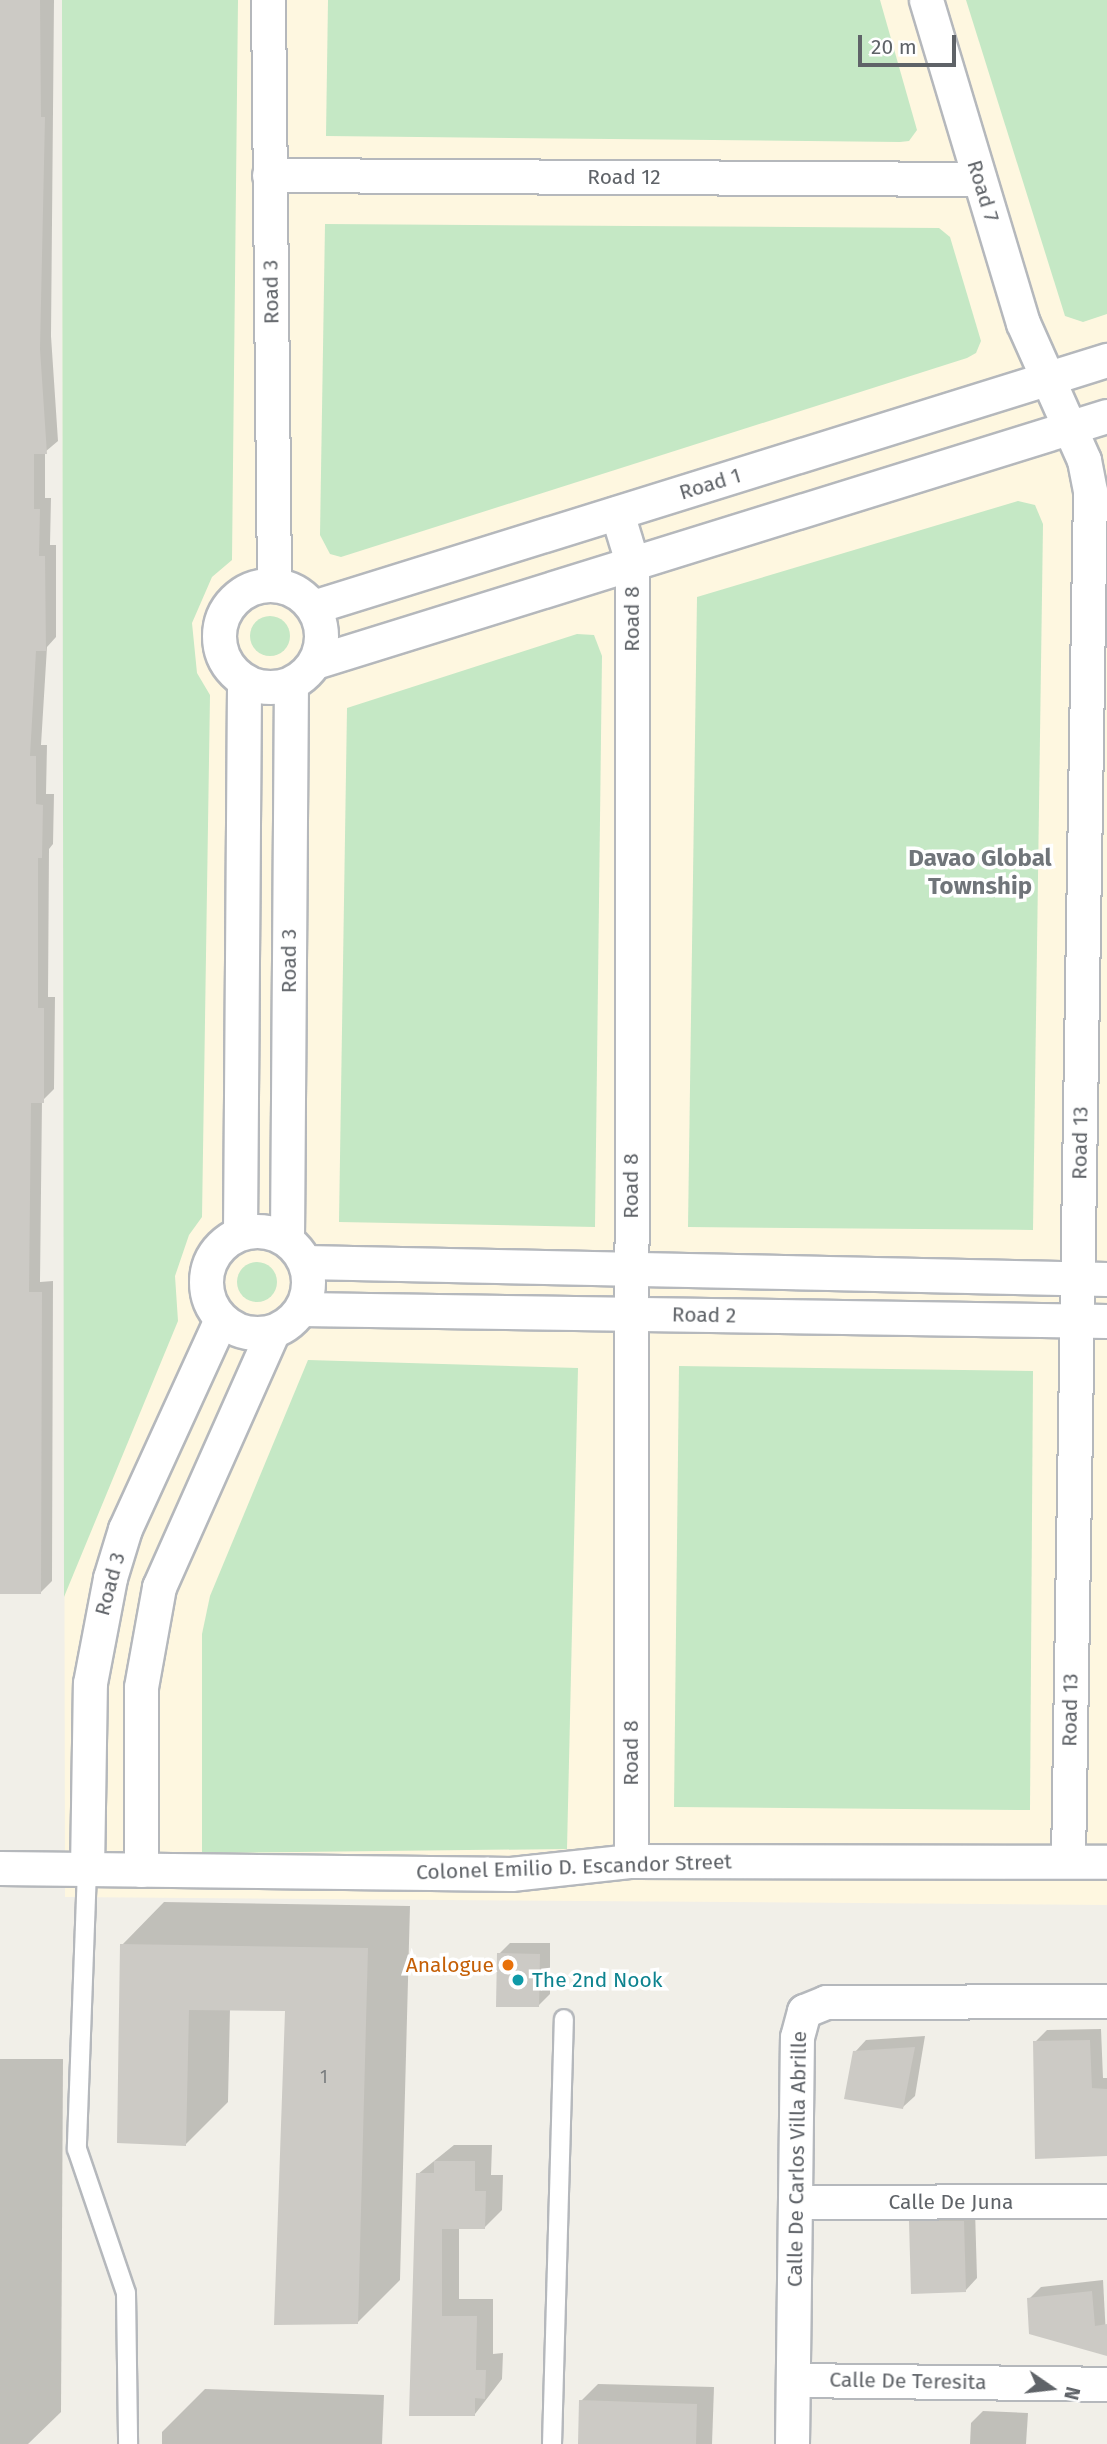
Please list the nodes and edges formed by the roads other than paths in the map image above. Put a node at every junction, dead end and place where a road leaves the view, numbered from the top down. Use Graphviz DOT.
graph roads {
  1 [pos="268,0"];
  2 [pos="926,0"];
  3 [pos="270,175"];
  4 [pos="979,179"];
  5 [pos="1107,360"];
  6 [pos="1047,379"];
  7 [pos="1107,416"];
  8 [pos="1070,428"];
  9 [pos="617,513"];
  10 [pos="632,562"];
  11 [pos="274,585"];
  12 [pos="313,607"];
  13 [pos="303,673"];
  14 [pos="244,681"];
  15 [pos="240,1233"];
  16 [pos="296,1251"];
  17 [pos="631,1269"];
  18 [pos="1092,1280"];
  19 [pos="301,1309"];
  20 [pos="631,1314"];
  21 [pos="221,1319"];
  22 [pos="1092,1321"];
  23 [pos="273,1331"];
  24 [pos="631,1861"];
  25 [pos="1068,1861"];
  26 [pos="1107,1862"];
  27 [pos="0,1868"];
  28 [pos="87,1870"];
  29 [pos="141,1870"];
  30 [pos="1107,2001"];
  31 [pos="564,2019"];
  32 [pos="1107,2201"];
  33 [pos="795,2202"];
  34 [pos="793,2380"];
  35 [pos="1107,2384"];
  36 [pos="128,2444"];
  37 [pos="552,2444"];
  38 [pos="792,2444"];
  1 -- 3 [label="street, Road 3"];
  2 -- 4 [label="street, Road 7"];
  3 -- 4 [label="street, Road 12"];
  3 -- 11 [label="street, Road 3"];
  4 -- 6 [label="street, Road 7"];
  5 -- 6 [label="street, Road 1"];
  6 -- 8 [label="street, Road 7"];
  6 -- 9 [label="street, Road 1"];
  7 -- 8 [label="street"];
  8 -- 10 [label="street"];
  8 -- 18 [label="street, Road 13"];
  9 -- 10 [label="street, Road 8"];
  9 -- 12 [label="street, Road 1"];
  10 -- 13 [label="street"];
  10 -- 17 [label="street, Road 8"];
  11 -- 12 [label="street"];
  11 -- 14 [label="street"];
  12 -- 13 [label="street"];
  13 -- 14 [label="street"];
  13 -- 16 [label="street, Road 3"];
  14 -- 15 [label="street"];
  15 -- 16 [label="street"];
  15 -- 21 [label="street"];
  16 -- 17 [label="street"];
  16 -- 19 [label="street"];
  17 -- 18 [label="street"];
  17 -- 20 [label="street, Road 8"];
  18 -- 22 [label="street, Road 13"];
  19 -- 20 [label="street, Road 2"];
  19 -- 23 [label="street"];
  20 -- 22 [label="street, Road 2"];
  20 -- 24 [label="street, Road 8"];
  21 -- 23 [label="street"];
  21 -- 28 [label="street, Road 3"];
  22 -- 25 [label="street, Road 13"];
  23 -- 29 [label="street"];
  24 -- 25 [label="street, Colonel Emilio D. Escandor Street"];
  24 -- 29 [label="street, Colonel Emilio D. Escandor Street"];
  25 -- 26 [label="street, Colonel Emilio D. Escandor Street"];
  27 -- 28 [label="street, Colonel Emilio D. Escandor Street"];
  28 -- 29 [label="street, Colonel Emilio D. Escandor Street"];
  28 -- 36 [label="lane"];
  30 -- 33 [label="street, Calle De Carlos Villa Abrille"];
  31 -- 37 [label="lane"];
  32 -- 33 [label="street, Calle De Juna"];
  33 -- 34 [label="street, Calle De Carlos Villa Abrille"];
  34 -- 35 [label="street, Calle De Teresita"];
  34 -- 38 [label="street, Calle De Carlos Villa Abrille"];
}
